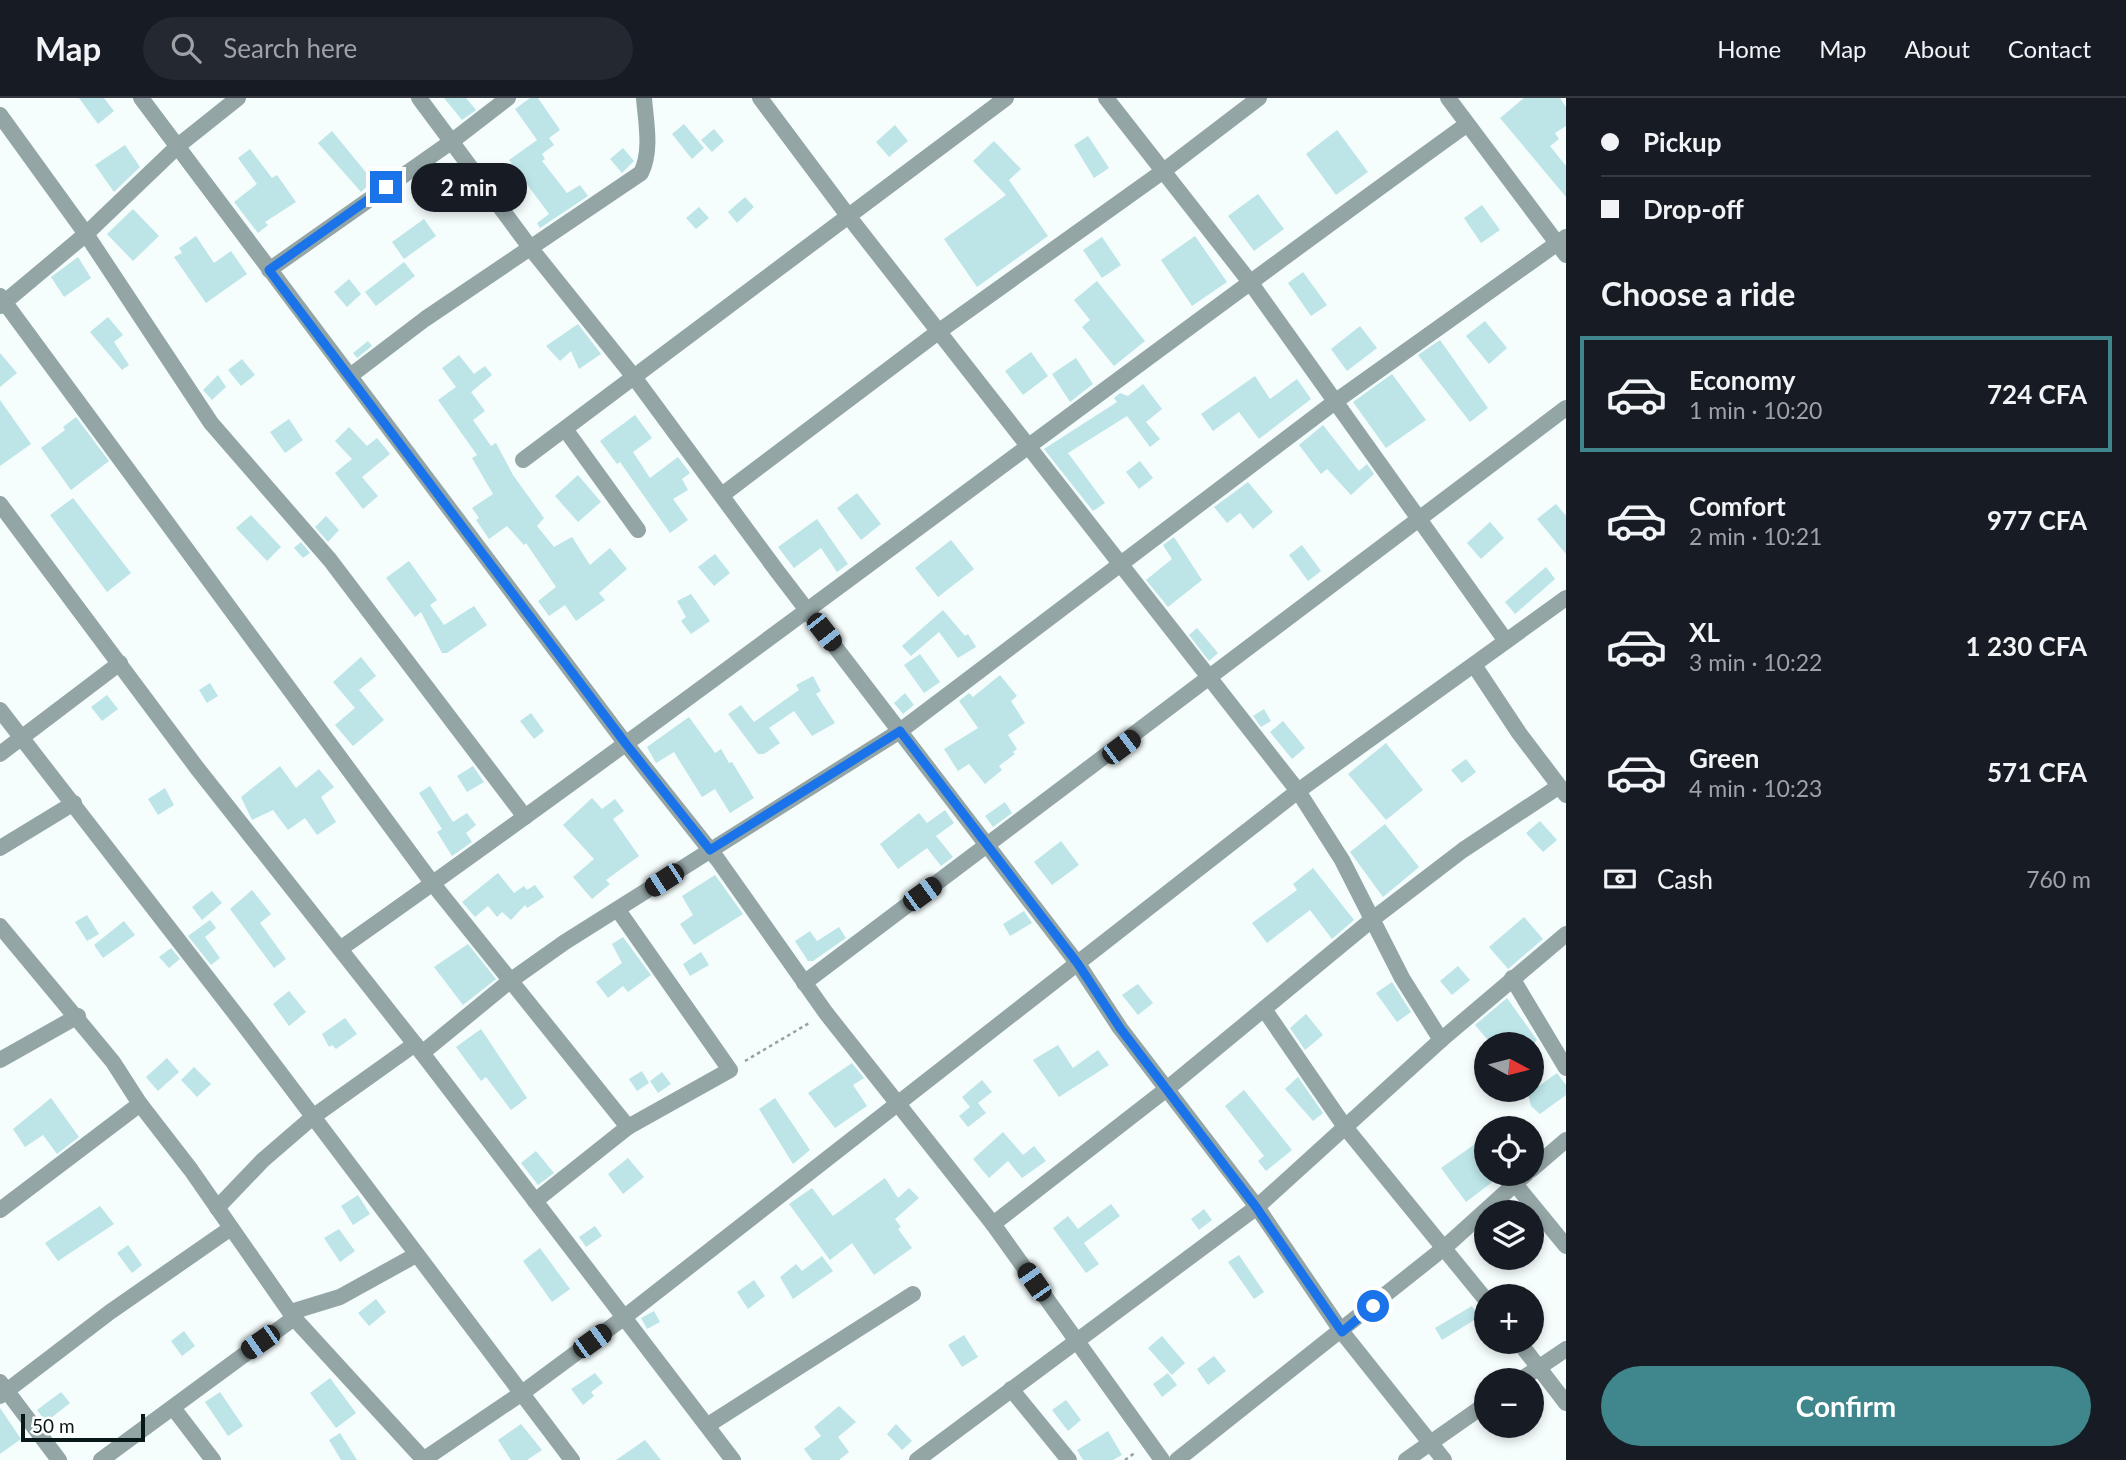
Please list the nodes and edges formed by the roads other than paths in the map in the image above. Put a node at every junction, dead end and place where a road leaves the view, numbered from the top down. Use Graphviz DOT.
graph roads {
  1 [pos="141,98"];
  2 [pos="238,98"];
  3 [pos="419,98"];
  4 [pos="508,98"];
  5 [pos="644,98"];
  6 [pos="760,98"];
  7 [pos="1006,98"];
  8 [pos="1106,98"];
  9 [pos="1259,98"];
  10 [pos="1448,98"];
  11 [pos="0,115"];
  12 [pos="1466,125"];
  13 [pos="451,142"];
  14 [pos="179,145"];
  15 [pos="1162,172"];
  16 [pos="849,217"];
  17 [pos="86,234"];
  18 [pos="1563,245"];
  19 [pos="531,250"];
  20 [pos="269,270"];
  21 [pos="1250,282"];
  22 [pos="2,302"];
  23 [pos="939,332"];
  24 [pos="350,376"];
  25 [pos="634,377"];
  26 [pos="1336,401"];
  27 [pos="1566,408"];
  28 [pos="565,429"];
  29 [pos="1028,447"];
  30 [pos="523,460"];
  31 [pos="722,495"];
  32 [pos="0,504"];
  33 [pos="1419,518"];
  34 [pos="638,530"];
  35 [pos="1119,564"];
  36 [pos="1566,598"];
  37 [pos="808,612"];
  38 [pos="1506,641"];
  39 [pos="120,663"];
  40 [pos="1474,665"];
  41 [pos="1209,680"];
  42 [pos="0,710"];
  43 [pos="900,731"];
  44 [pos="22,738"];
  45 [pos="626,744"];
  46 [pos="0,754"];
  47 [pos="1298,791"];
  48 [pos="1562,791"];
  49 [pos="74,803"];
  50 [pos="525,817"];
  51 [pos="988,847"];
  52 [pos="0,848"];
  53 [pos="710,850"];
  54 [pos="433,884"];
  55 [pos="618,910"];
  56 [pos="1374,918"];
  57 [pos="0,926"];
  58 [pos="1566,934"];
  59 [pos="340,949"];
  60 [pos="1078,964"];
  61 [pos="1512,978"];
  62 [pos="510,981"];
  63 [pos="804,983"];
  64 [pos="1264,1009"];
  65 [pos="78,1016"];
  66 [pos="1441,1040"];
  67 [pos="418,1049"];
  68 [pos="0,1060"];
  69 [pos="1566,1068"];
  70 [pos="1168,1088"];
  71 [pos="140,1104"];
  72 [pos="898,1105"];
  73 [pos="314,1116"];
  74 [pos="628,1127"];
  75 [pos="1345,1127"];
  76 [pos="1566,1140"];
  77 [pos="1544,1159"];
  78 [pos="1512,1186"];
  79 [pos="1525,1186"];
  80 [pos="535,1200"];
  81 [pos="1256,1207"];
  82 [pos="217,1208"];
  83 [pos="0,1210"];
  84 [pos="993,1224"];
  85 [pos="231,1228"];
  86 [pos="1566,1246"];
  87 [pos="1444,1248"];
  88 [pos="416,1255"];
  89 [pos="1474,1285"];
  90 [pos="913,1294"];
  91 [pos="293,1315"];
  92 [pos="622,1318"];
  93 [pos="1342,1332"];
  94 [pos="1075,1340"];
  95 [pos="1566,1349"];
  96 [pos="1529,1354"];
  97 [pos="1539,1367"];
  98 [pos="1011,1389"];
  99 [pos="2,1390"];
  100 [pos="522,1393"];
  101 [pos="1566,1403"];
  102 [pos="174,1409"];
  103 [pos="1474,1412"];
  104 [pos="708,1425"];
  105 [pos="1430,1443"];
  106 [pos="59,1460"];
  107 [pos="101,1460"];
  108 [pos="213,1460"];
  109 [pos="423,1460"];
  110 [pos="572,1460"];
  111 [pos="733,1460"];
  112 [pos="917,1460"];
  113 [pos="1069,1460"];
  114 [pos="1162,1460"];
  115 [pos="1177,1460"];
  116 [pos="1406,1460"];
  117 [pos="1444,1460"];
  1 -- 14 [label="street"];
  2 -- 14 [label="street"];
  3 -- 13 [label="street"];
  4 -- 13 [label="street"];
  5 -- 19 [label="street"];
  6 -- 16 [label="street"];
  7 -- 16 [label="street"];
  8 -- 15 [label="street"];
  9 -- 15 [label="street"];
  10 -- 12 [label="street"];
  11 -- 17 [label="street"];
  12 -- 18 [label="street"];
  12 -- 21 [label="street"];
  13 -- 19 [label="street"];
  13 -- 20 [label="street"];
  14 -- 17 [label="street"];
  14 -- 20 [label="street"];
  15 -- 21 [label="street"];
  15 -- 23 [label="street"];
  16 -- 23 [label="street"];
  16 -- 25 [label="street"];
  17 -- 22 [label="street"];
  17 -- 50 [label="street"];
  18 -- 26 [label="street"];
  19 -- 24 [label="street"];
  19 -- 25 [label="street"];
  20 -- 24 [label="street"];
  21 -- 26 [label="street"];
  21 -- 29 [label="street"];
  22 -- 54 [label="street"];
  23 -- 29 [label="street"];
  23 -- 31 [label="street"];
  24 -- 45 [label="street"];
  25 -- 28 [label="street"];
  25 -- 31 [label="street"];
  26 -- 33 [label="street"];
  26 -- 35 [label="street"];
  27 -- 33 [label="street"];
  28 -- 30 [label="street"];
  28 -- 34 [label="street"];
  29 -- 35 [label="street"];
  29 -- 37 [label="street"];
  31 -- 37 [label="street"];
  32 -- 39 [label="street"];
  33 -- 38 [label="street"];
  33 -- 41 [label="street"];
  35 -- 41 [label="street"];
  35 -- 43 [label="street"];
  36 -- 38 [label="street"];
  37 -- 43 [label="street"];
  37 -- 45 [label="street"];
  38 -- 40 [label="street"];
  39 -- 44 [label="street"];
  39 -- 59 [label="street"];
  40 -- 47 [label="street"];
  40 -- 48 [label="street"];
  41 -- 47 [label="street"];
  41 -- 51 [label="street"];
  42 -- 44 [label="street"];
  43 -- 51 [label="street"];
  43 -- 53 [label="street"];
  44 -- 46 [label="street"];
  44 -- 49 [label="street"];
  45 -- 50 [label="street"];
  45 -- 53 [label="street"];
  47 -- 56 [label="street"];
  47 -- 60 [label="street"];
  48 -- 56 [label="street"];
  49 -- 52 [label="street"];
  49 -- 73 [label="street"];
  50 -- 54 [label="street"];
  51 -- 60 [label="street"];
  51 -- 63 [label="street"];
  53 -- 55 [label="street"];
  53 -- 63 [label="street"];
  54 -- 59 [label="street"];
  54 -- 62 [label="street"];
  55 -- 62 [label="street"];
  55 -- 74 [label="street"];
  56 -- 64 [label="street"];
  56 -- 66 [label="street"];
  57 -- 65 [label="street"];
  58 -- 61 [label="street"];
  59 -- 67 [label="street"];
  60 -- 70 [label="street"];
  60 -- 72 [label="street"];
  61 -- 66 [label="street"];
  61 -- 69 [label="street"];
  62 -- 67 [label="street"];
  62 -- 74 [label="street"];
  63 -- 72 [label="street"];
  64 -- 70 [label="street"];
  64 -- 75 [label="street"];
  65 -- 68 [label="street"];
  65 -- 71 [label="street"];
  66 -- 75 [label="street"];
  67 -- 73 [label="street"];
  67 -- 80 [label="street"];
  70 -- 81 [label="street"];
  70 -- 84 [label="street"];
  71 -- 82 [label="street"];
  71 -- 83 [label="street"];
  72 -- 84 [label="street"];
  72 -- 92 [label="street"];
  73 -- 82 [label="street"];
  73 -- 88 [label="street"];
  74 -- 80 [label="street"];
  75 -- 81 [label="street"];
  75 -- 87 [label="street"];
  76 -- 77 [label="street"];
  78 -- 87 [label="street"];
  79 -- 86 [label="street"];
  80 -- 92 [label="street"];
  81 -- 93 [label="street"];
  81 -- 94 [label="street"];
  82 -- 85 [label="street"];
  84 -- 94 [label="street"];
  85 -- 91 [label="street"];
  85 -- 99 [label="street"];
  87 -- 89 [label="street"];
  87 -- 93 [label="street"];
  88 -- 91 [label="street"];
  88 -- 100 [label="street"];
  90 -- 104 [label="street"];
  91 -- 102 [label="street"];
  91 -- 109 [label="street"];
  92 -- 100 [label="street"];
  92 -- 104 [label="street"];
  93 -- 105 [label="street"];
  93 -- 115 [label="street"];
  94 -- 98 [label="street"];
  94 -- 114 [label="street"];
  95 -- 97 [label="street"];
  96 -- 97 [label="street"];
  97 -- 101 [label="street"];
  98 -- 112 [label="street"];
  98 -- 113 [label="street"];
  99 -- 106 [label="street"];
  100 -- 109 [label="street"];
  100 -- 110 [label="street"];
  102 -- 107 [label="street"];
  102 -- 108 [label="street"];
  103 -- 105 [label="street"];
  104 -- 111 [label="street"];
  105 -- 116 [label="street"];
  105 -- 117 [label="street"];
}
